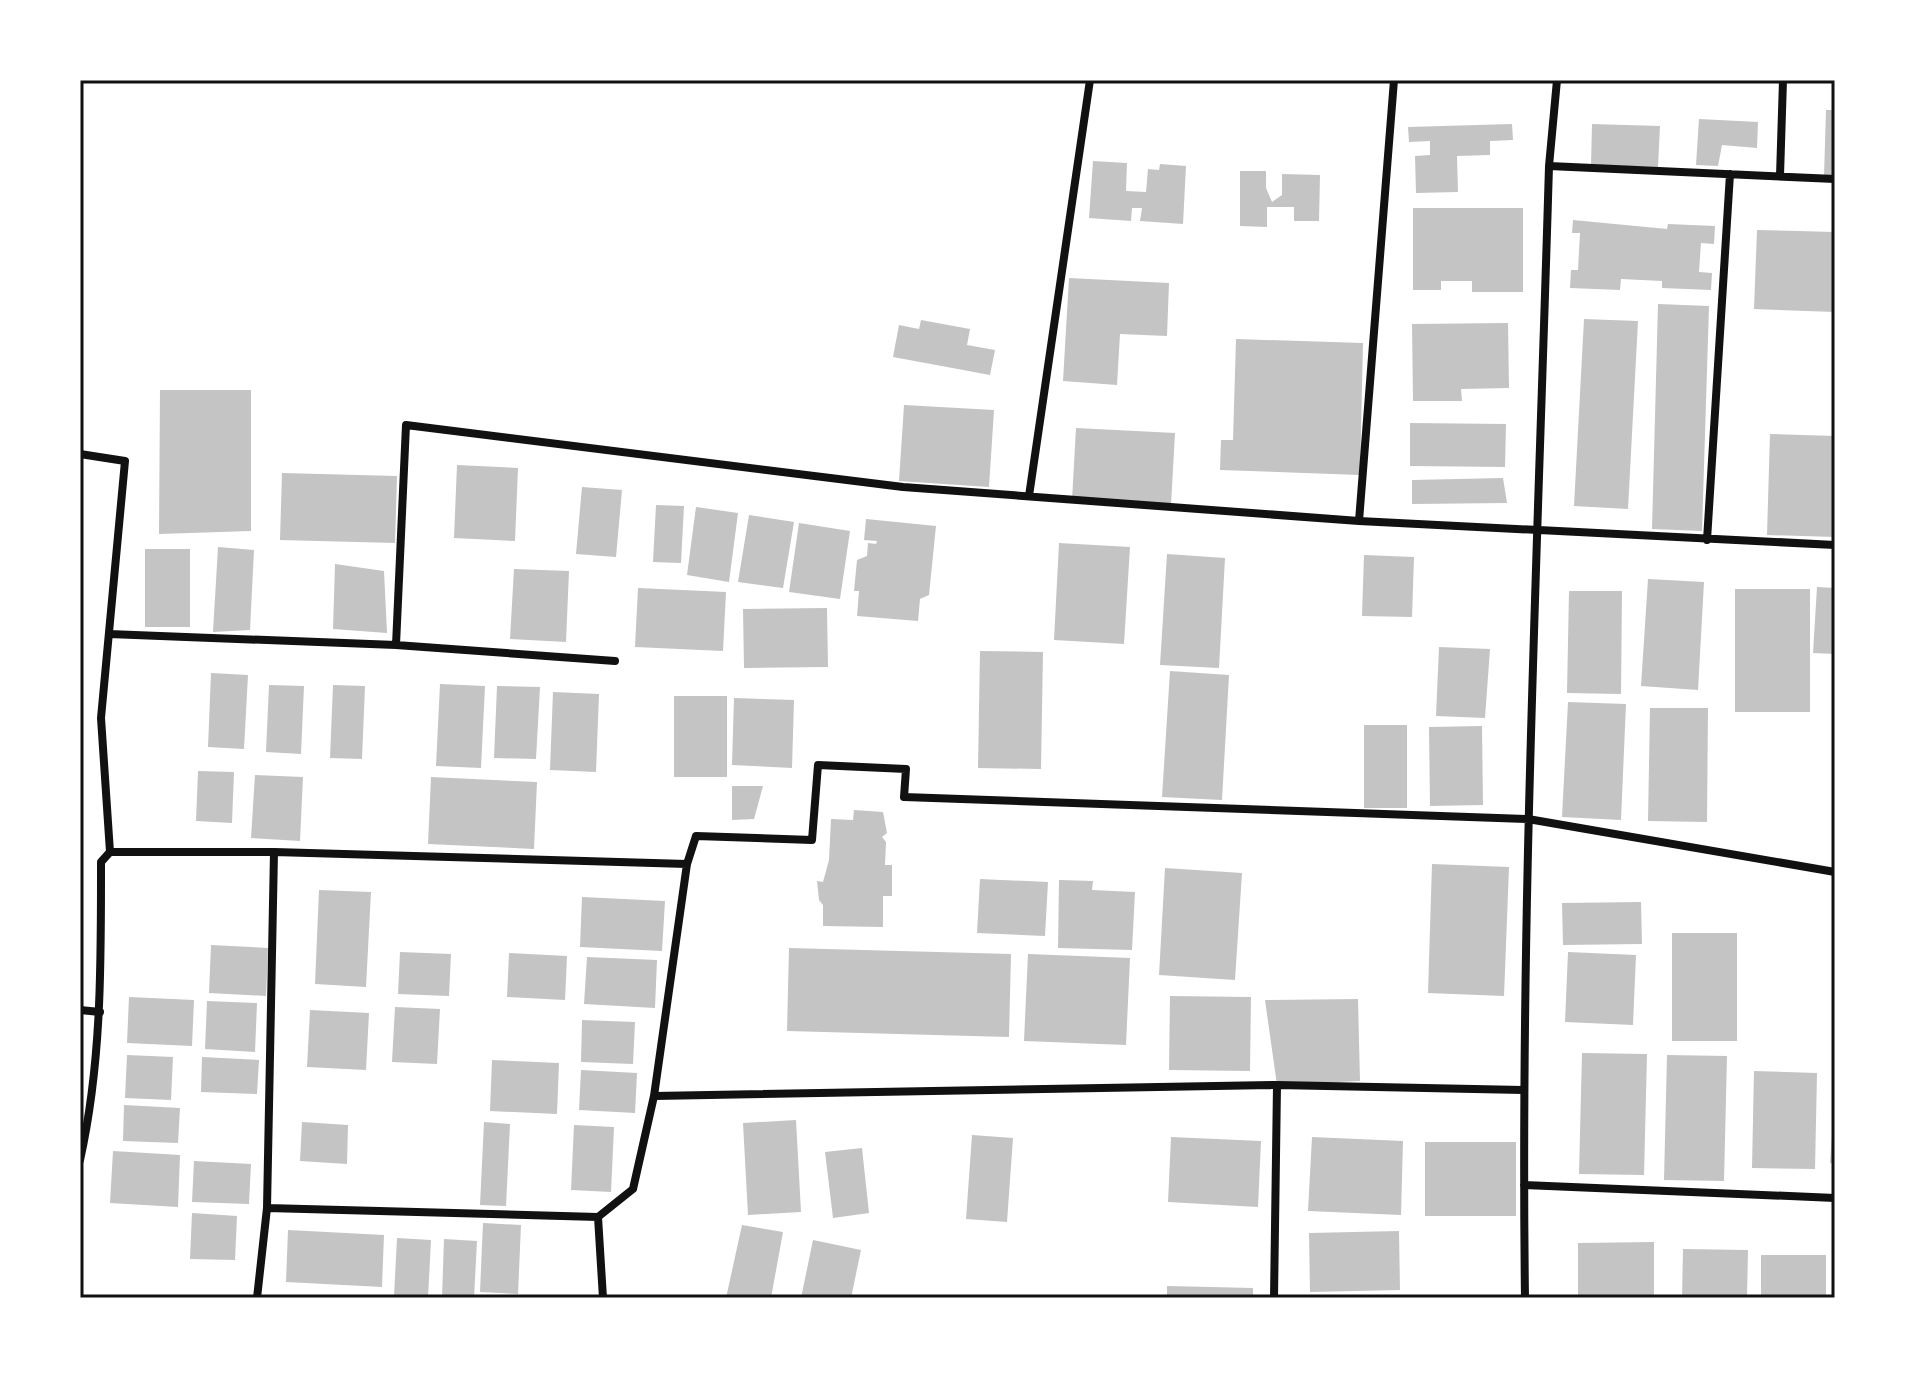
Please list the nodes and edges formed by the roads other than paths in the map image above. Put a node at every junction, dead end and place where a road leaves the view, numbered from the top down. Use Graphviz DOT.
graph roads {
  1 [pos="1090,80"];
  2 [pos="1394,80"];
  3 [pos="1557,80"];
  4 [pos="1783,80"];
  5 [pos="1549,166"];
  6 [pos="1730,174"];
  7 [pos="1780,176"];
  8 [pos="1835,179"];
  9 [pos="80,454"];
  10 [pos="1029,496"];
  11 [pos="1359,521"];
  12 [pos="1538,531"];
  13 [pos="1707,540"];
  14 [pos="1835,545"];
  15 [pos="109,634"];
  16 [pos="396,645"];
  17 [pos="615,661"];
  18 [pos="1528,819"];
  19 [pos="110,852"];
  20 [pos="274,852"];
  21 [pos="687,864"];
  22 [pos="1835,872"];
  23 [pos="80,1010"];
  24 [pos="100,1012"];
  25 [pos="1277,1085"];
  26 [pos="1523,1090"];
  27 [pos="654,1096"];
  28 [pos="80,1160"];
  29 [pos="1524,1185"];
  30 [pos="1835,1198"];
  31 [pos="267,1208"];
  32 [pos="598,1217"];
  33 [pos="257,1298"];
  34 [pos="603,1298"];
  35 [pos="1274,1298"];
  36 [pos="1525,1298"];
  1 -- 10 [label="street"];
  2 -- 11 [label="street"];
  3 -- 5 [label="street"];
  4 -- 7 [label="street"];
  5 -- 6 [label="street"];
  5 -- 12 [label="street"];
  6 -- 7 [label="street"];
  6 -- 13 [label="street"];
  7 -- 8 [label="street"];
  9 -- 15 [label="street"];
  10 -- 11 [label="street"];
  10 -- 16 [label="street"];
  11 -- 12 [label="street"];
  12 -- 13 [label="street"];
  12 -- 18 [label="street"];
  13 -- 14 [label="street"];
  15 -- 16 [label="street"];
  15 -- 19 [label="street"];
  16 -- 17 [label="street"];
  18 -- 21 [label="street"];
  18 -- 22 [label="street"];
  18 -- 26 [label="street"];
  19 -- 20 [label="street"];
  19 -- 24 [label="street"];
  20 -- 21 [label="street"];
  20 -- 31 [label="street"];
  21 -- 27 [label="street"];
  23 -- 24 [label="street"];
  24 -- 28 [label="street"];
  25 -- 26 [label="street"];
  25 -- 27 [label="street"];
  25 -- 35 [label="street"];
  26 -- 29 [label="street"];
  27 -- 32 [label="street"];
  29 -- 30 [label="street"];
  29 -- 36 [label="street"];
  31 -- 32 [label="street"];
  31 -- 33 [label="street"];
  32 -- 34 [label="street"];
}
